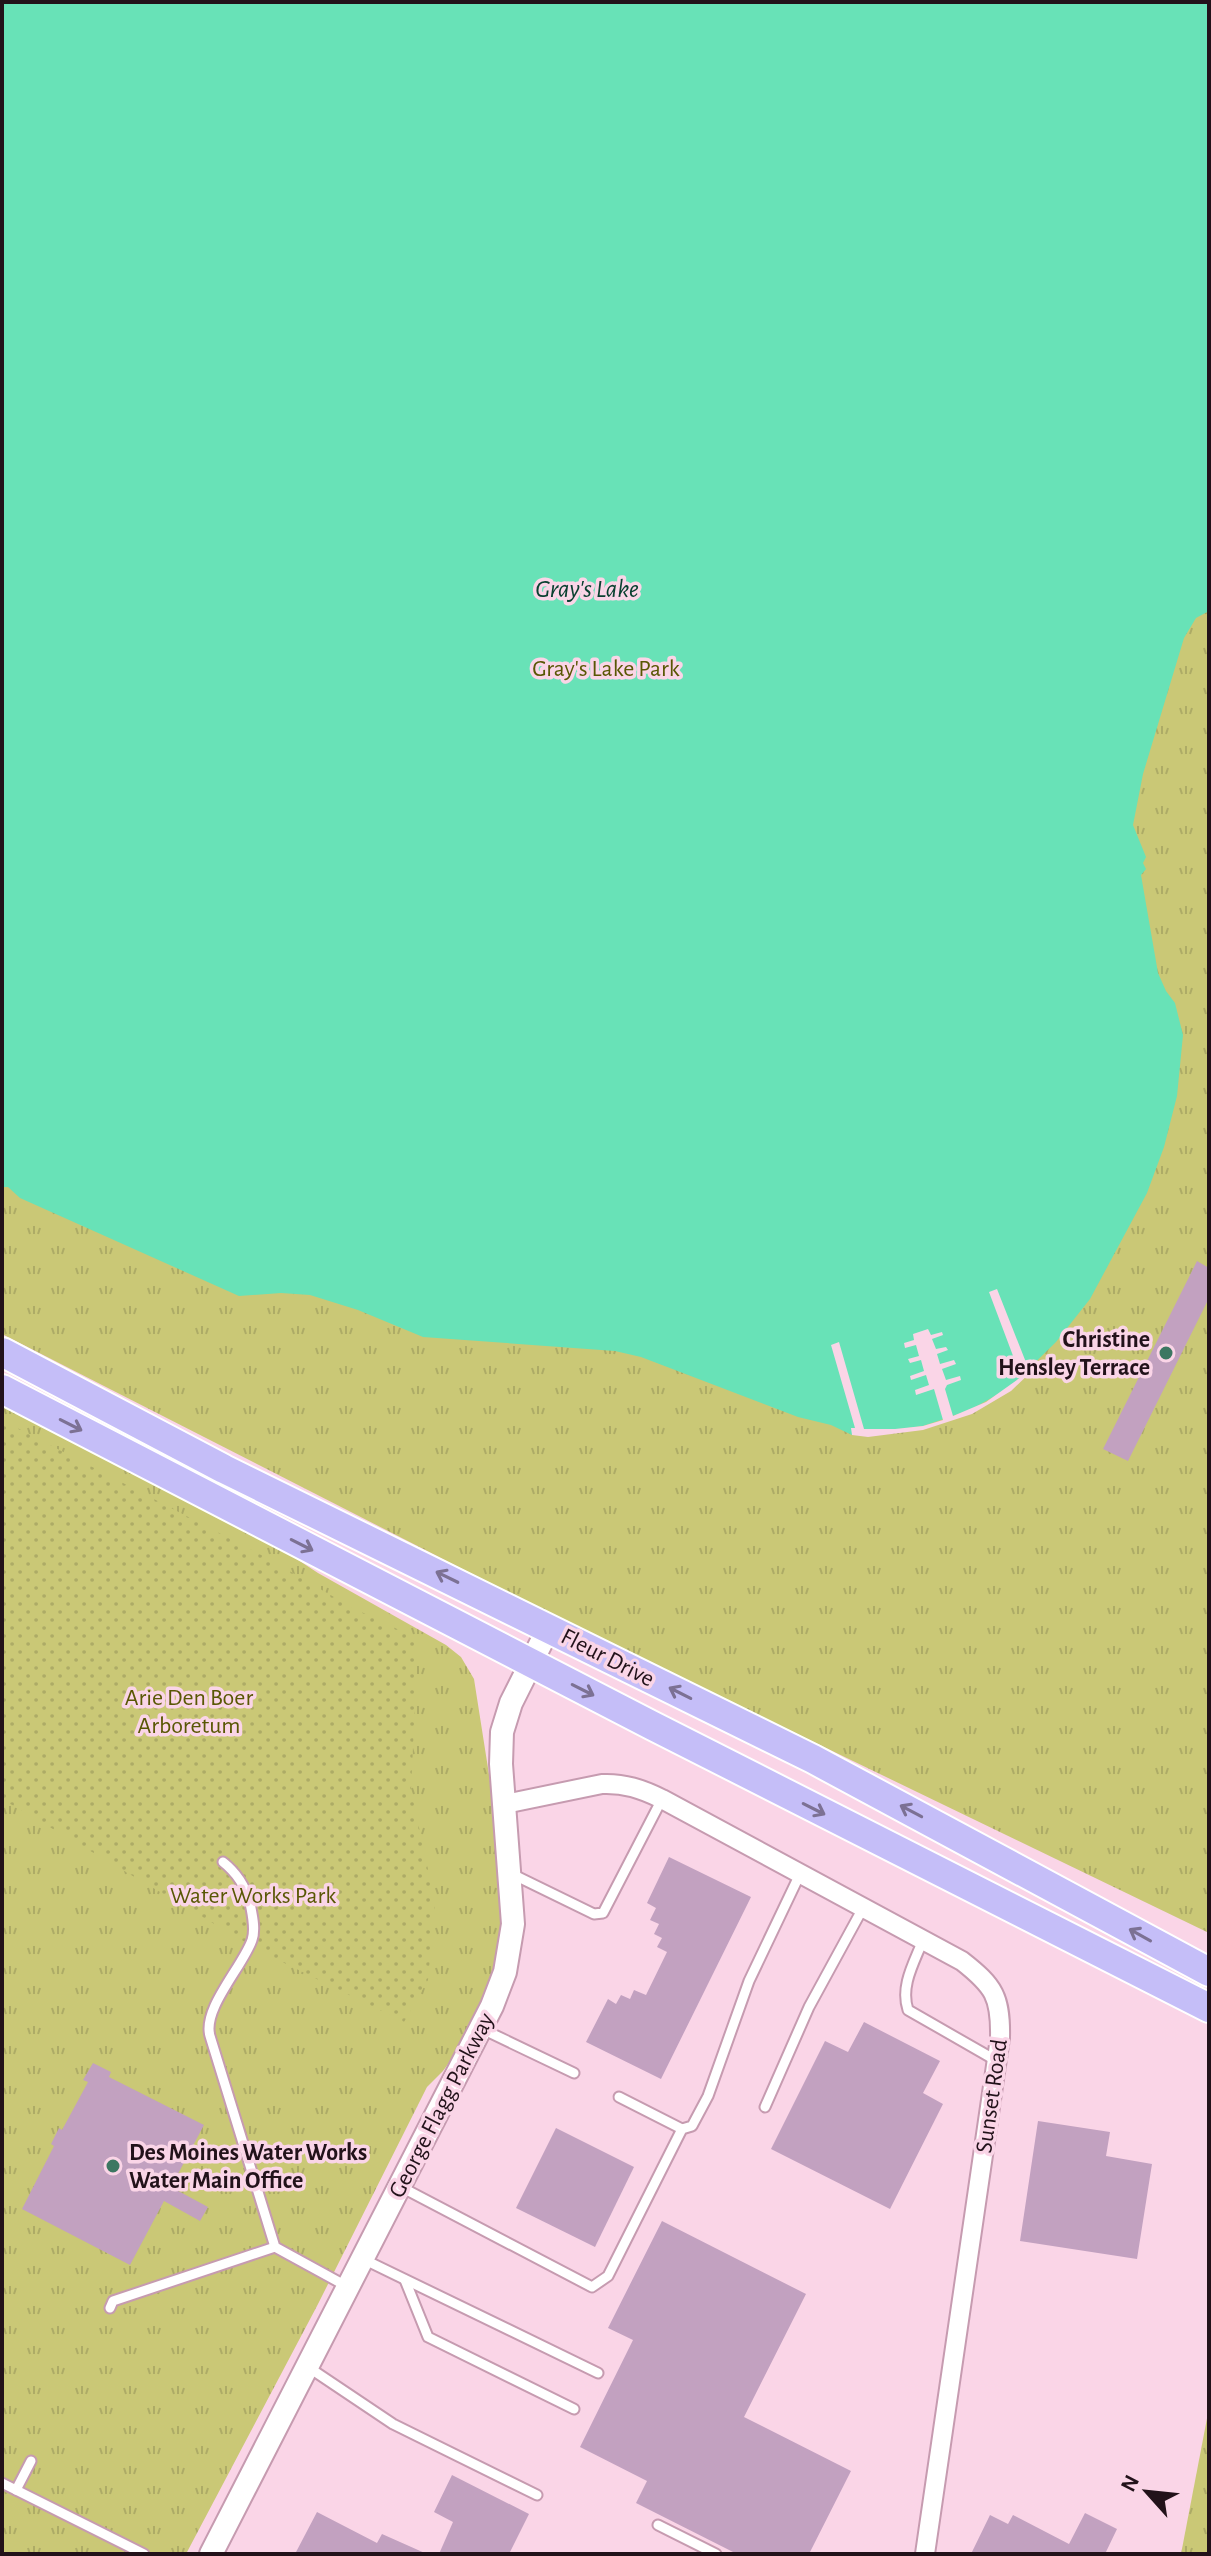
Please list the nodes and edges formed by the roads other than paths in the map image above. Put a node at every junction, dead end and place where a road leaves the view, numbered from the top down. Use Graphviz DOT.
graph roads {
  1 [pos="2,1352"];
  2 [pos="2,1389"];
  3 [pos="549,1627"];
  4 [pos="532,1663"];
  5 [pos="662,1799"];
  6 [pos="505,1804"];
  7 [pos="223,1862"];
  8 [pos="510,1873"];
  9 [pos="800,1874"];
  10 [pos="863,1908"];
  11 [pos="923,1940"];
  12 [pos="1209,1972"];
  13 [pos="1209,2008"];
  14 [pos="480,2028"];
  15 [pos="997,2061"];
  16 [pos="574,2073"];
  17 [pos="619,2097"];
  18 [pos="765,2107"];
  19 [pos="682,2129"];
  20 [pos="400,2186"];
  21 [pos="275,2247"];
  22 [pos="363,2259"];
  23 [pos="405,2280"];
  24 [pos="348,2287"];
  25 [pos="110,2308"];
  26 [pos="308,2367"];
  27 [pos="598,2373"];
  28 [pos="574,2409"];
  29 [pos="31,2461"];
  30 [pos="2,2483"];
  31 [pos="16,2490"];
  32 [pos="537,2495"];
  33 [pos="658,2525"];
  34 [pos="144,2554"];
  35 [pos="211,2554"];
  36 [pos="716,2554"];
  37 [pos="925,2554"];
  3 -- 1 [label="main road, Fleur Drive, one-way"];
  2 -- 4 [label="main road, Fleur Drive, one-way"];
  3 -- 4 [label="street, George Flagg Parkway"];
  12 -- 3 [label="main road, Fleur Drive, one-way"];
  4 -- 6 [label="street, George Flagg Parkway"];
  4 -- 13 [label="main road, Fleur Drive, one-way"];
  5 -- 6 [label="street, Sunset Road"];
  5 -- 8 [label="lane"];
  5 -- 9 [label="street, Sunset Road"];
  6 -- 8 [label="street, George Flagg Parkway"];
  7 -- 21 [label="lane"];
  8 -- 14 [label="street, George Flagg Parkway"];
  9 -- 10 [label="street, Sunset Road"];
  9 -- 19 [label="lane"];
  10 -- 11 [label="street, Sunset Road"];
  10 -- 18 [label="lane"];
  11 -- 15 [label="street, Sunset Road"];
  11 -- 15 [label="lane"];
  14 -- 16 [label="lane"];
  14 -- 20 [label="street, George Flagg Parkway"];
  15 -- 37 [label="street, Sunset Road"];
  17 -- 19 [label="lane"];
  19 -- 20 [label="lane"];
  20 -- 22 [label="street, George Flagg Parkway"];
  21 -- 24 [label="lane"];
  21 -- 25 [label="lane"];
  22 -- 23 [label="lane"];
  22 -- 24 [label="street, George Flagg Parkway"];
  23 -- 27 [label="lane"];
  23 -- 28 [label="lane"];
  24 -- 26 [label="street, George Flagg Parkway"];
  26 -- 32 [label="lane"];
  26 -- 35 [label="street, George Flagg Parkway"];
  29 -- 31 [label="lane"];
  30 -- 31 [label="lane"];
  31 -- 34 [label="lane"];
  33 -- 36 [label="lane"];
}
